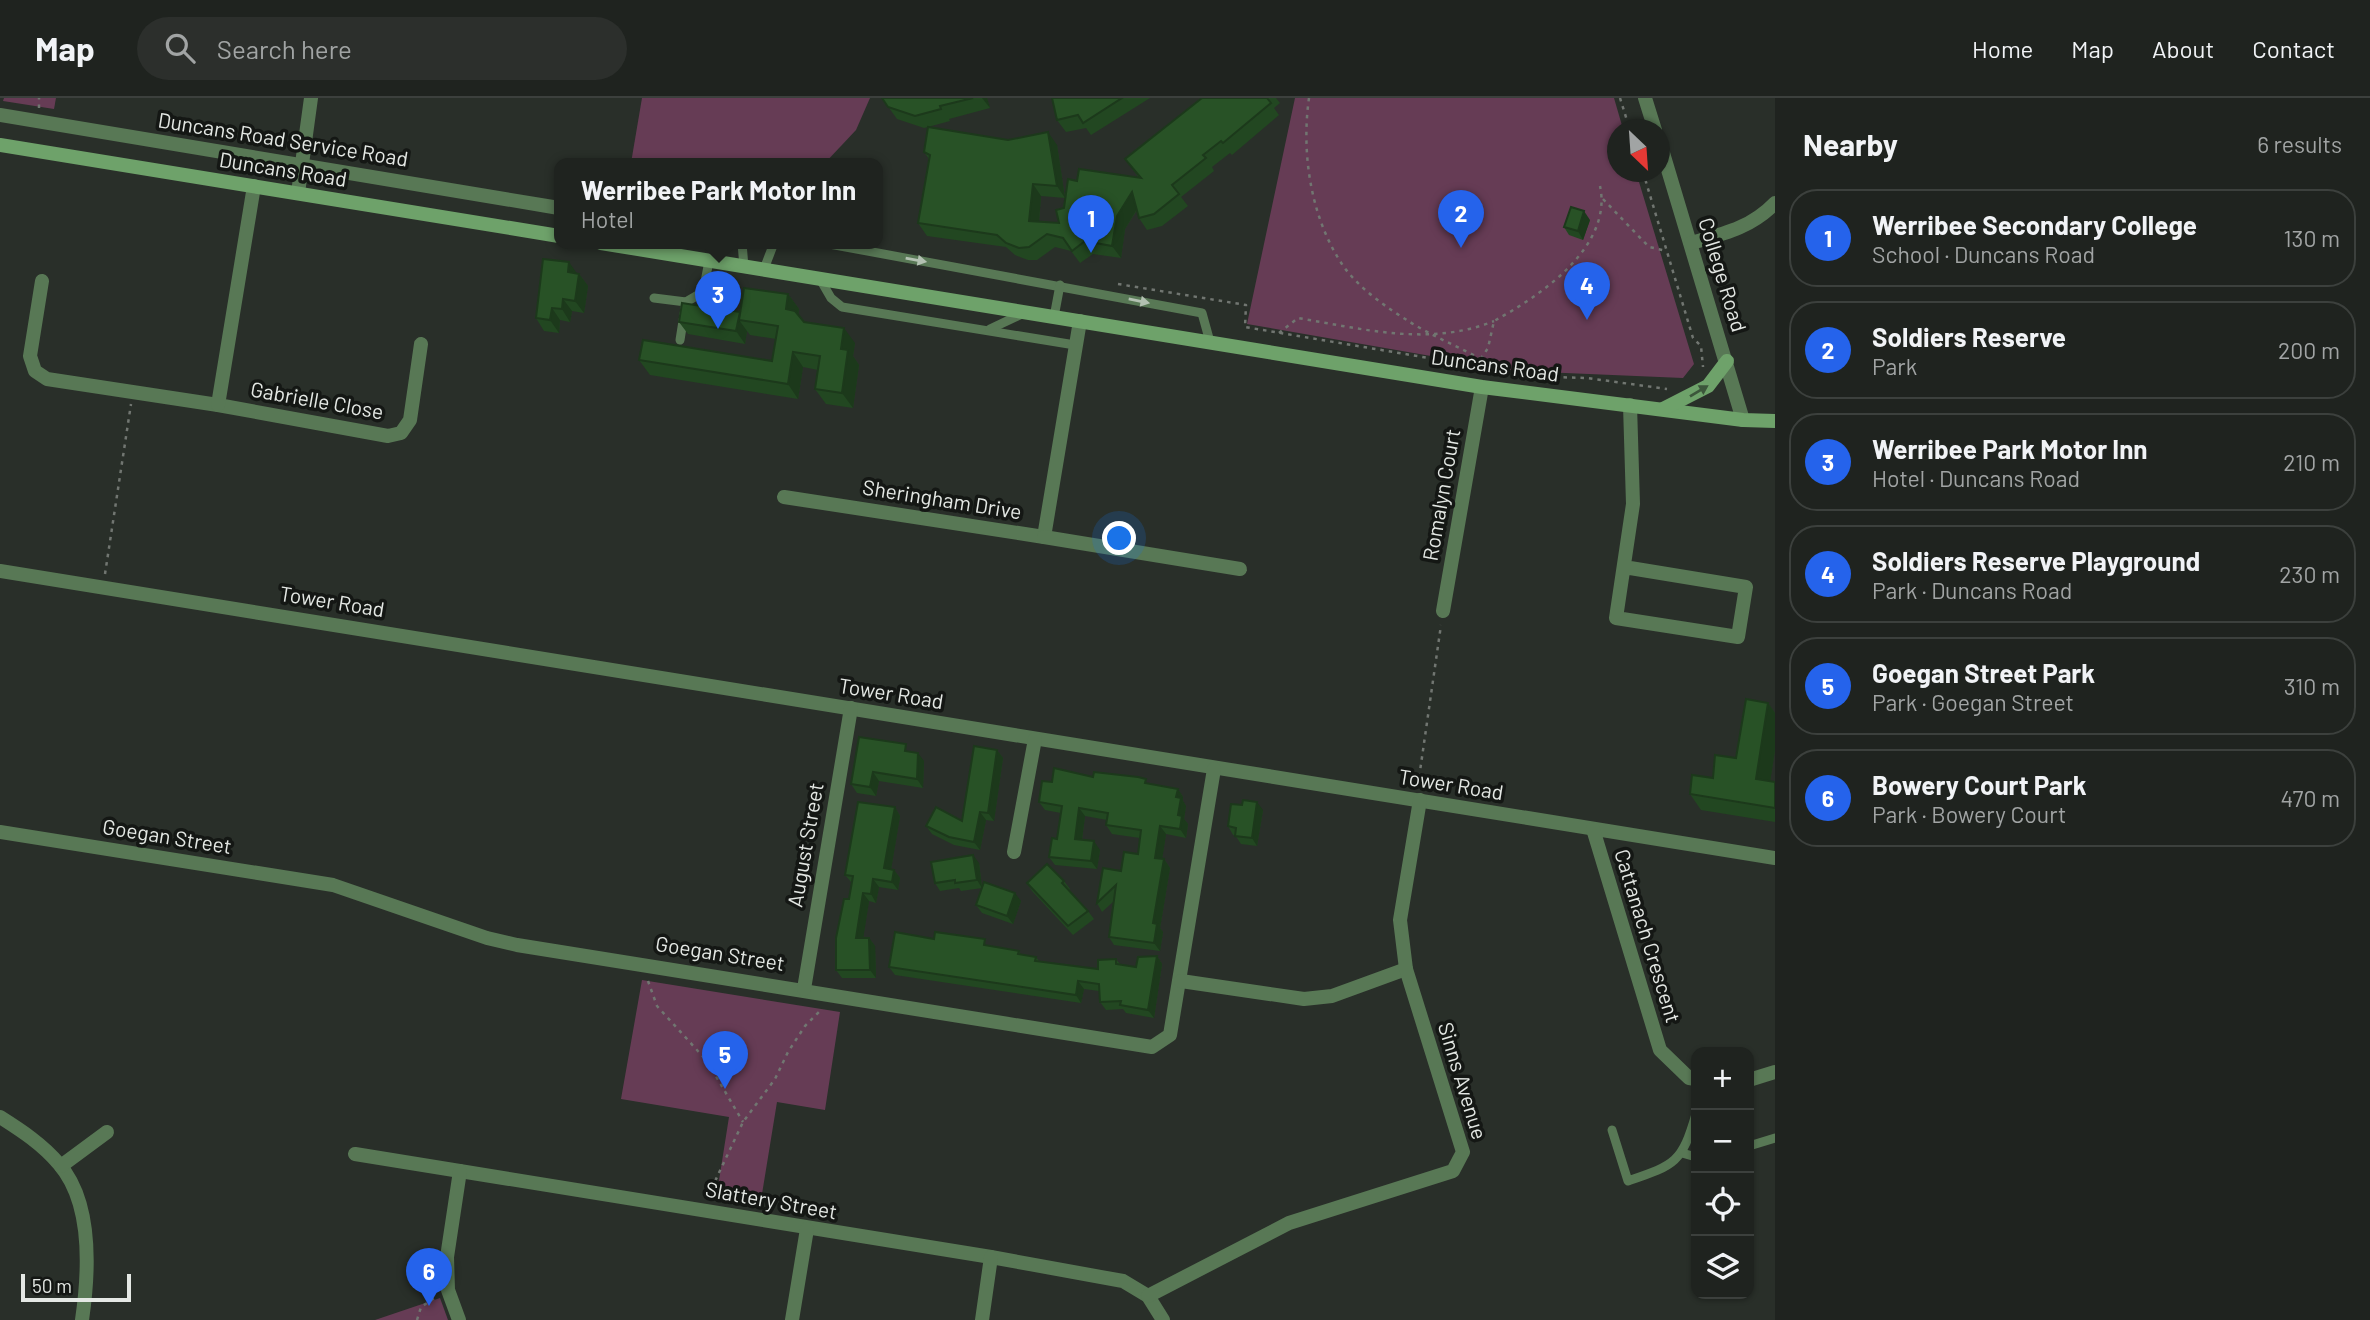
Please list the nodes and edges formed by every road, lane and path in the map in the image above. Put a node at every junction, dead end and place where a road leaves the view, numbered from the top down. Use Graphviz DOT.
graph roads {
  1 [pos="311,98"];
  2 [pos="1309,98"];
  3 [pos="1620,98"];
  4 [pos="1645,98"];
  5 [pos="0,115"];
  6 [pos="1627,119"];
  7 [pos="1652,119"];
  8 [pos="0,145"];
  9 [pos="302,164"];
  10 [pos="1670,175"];
  11 [pos="1646,182"];
  12 [pos="254,186"];
  13 [pos="1600,186"];
  14 [pos="298,194"];
  15 [pos="1603,199"];
  16 [pos="1775,203"];
  17 [pos="554,207"];
  18 [pos="554,235"];
  19 [pos="1691,243"];
  20 [pos="637,249"];
  21 [pos="742,249"];
  22 [pos="772,249"];
  23 [pos="858,249"];
  24 [pos="1667,251"];
  25 [pos="709,261"];
  26 [pos="744,267"];
  27 [pos="764,270"];
  28 [pos="821,279"];
  29 [pos="42,281"];
  30 [pos="1060,285"];
  31 [pos="654,298"];
  32 [pos="686,302"];
  33 [pos="1026,312"];
  34 [pos="1054,317"];
  35 [pos="1080,321"];
  36 [pos="1494,321"];
  37 [pos="1245,327"];
  38 [pos="980,330"];
  39 [pos="1279,333"];
  40 [pos="1431,334"];
  41 [pos="680,340"];
  42 [pos="1210,342"];
  43 [pos="421,344"];
  44 [pos="1075,345"];
  45 [pos="1480,359"];
  46 [pos="1727,361"];
  47 [pos="1476,366"];
  48 [pos="1700,375"];
  49 [pos="1482,387"];
  50 [pos="1674,389"];
  51 [pos="133,391"];
  52 [pos="218,405"];
  53 [pos="1630,405"];
  54 [pos="1661,410"];
  55 [pos="1743,420"];
  56 [pos="1775,421"];
  57 [pos="784,497"];
  58 [pos="1044,537"];
  59 [pos="1624,567"];
  60 [pos="1240,569"];
  61 [pos="0,570"];
  62 [pos="103,585"];
  63 [pos="1443,611"];
  64 [pos="851,708"];
  65 [pos="1035,739"];
  66 [pos="1214,769"];
  67 [pos="1418,800"];
  68 [pos="1592,830"];
  69 [pos="0,832"];
  70 [pos="1014,852"];
  71 [pos="1775,858"];
  72 [pos="644,963"];
  73 [pos="1406,969"];
  74 [pos="1181,981"];
  75 [pos="804,989"];
  76 [pos="836,994"];
  77 [pos="1775,1072"];
  78 [pos="1691,1078"];
  79 [pos="1754,1078"];
  80 [pos="0,1117"];
  81 [pos="743,1122"];
  82 [pos="1691,1128"];
  83 [pos="1612,1130"];
  84 [pos="107,1132"];
  85 [pos="1775,1138"];
  86 [pos="1754,1144"];
  87 [pos="1682,1153"];
  88 [pos="355,1154"];
  89 [pos="1691,1156"];
  90 [pos="61,1166"];
  91 [pos="460,1171"];
  92 [pos="700,1210"];
  93 [pos="807,1229"];
  94 [pos="991,1257"];
  95 [pos="448,1290"];
  96 [pos="1148,1296"];
  97 [pos="82,1320"];
  98 [pos="417,1320"];
  99 [pos="459,1320"];
  100 [pos="792,1320"];
  101 [pos="982,1320"];
  102 [pos="1163,1320"];
  1 -- 9 [label="street"];
  2 -- 40 [label="path"];
  3 -- 6 [label="path"];
  4 -- 7 [label="street"];
  5 -- 9 [label="street, Duncans Road Service Road"];
  8 -- 12 [label="main road, Duncans Road"];
  9 -- 14 [label="street"];
  9 -- 17 [label="street, Duncans Road Service Road"];
  10 -- 19 [label="street, College Road"];
  11 -- 24 [label="path"];
  12 -- 14 [label="main road, Duncans Road"];
  12 -- 52 [label="street, Gabrielle Close"];
  13 -- 15 [label="path"];
  14 -- 18 [label="main road, Duncans Road"];
  15 -- 24 [label="path"];
  15 -- 36 [label="path"];
  16 -- 19 [label="street"];
  19 -- 46 [label="street, College Road"];
  20 -- 25 [label="main road, Duncans Road"];
  21 -- 26 [label="lane"];
  22 -- 27 [label="lane"];
  23 -- 30 [label="lane, one-way"];
  24 -- 48 [label="path"];
  25 -- 26 [label="main road, Duncans Road"];
  25 -- 32 [label="lane"];
  26 -- 27 [label="main road, Duncans Road"];
  27 -- 28 [label="main road, Duncans Road"];
  28 -- 33 [label="main road, Duncans Road"];
  28 -- 38 [label="lane"];
  29 -- 51 [label="street, Gabrielle Close"];
  30 -- 34 [label="lane"];
  30 -- 42 [label="lane, one-way"];
  31 -- 32 [label="lane"];
  32 -- 41 [label="lane"];
  33 -- 34 [label="main road, Duncans Road"];
  33 -- 38 [label="lane"];
  34 -- 35 [label="main road, Duncans Road"];
  35 -- 42 [label="main road, Duncans Road"];
  35 -- 44 [label="street, Sheringham Drive"];
  36 -- 40 [label="path"];
  36 -- 45 [label="path"];
  37 -- 39 [label="path"];
  38 -- 44 [label="lane"];
  39 -- 40 [label="path"];
  39 -- 47 [label="path"];
  40 -- 45 [label="path"];
  42 -- 49 [label="main road, Duncans Road"];
  43 -- 52 [label="street, Gabrielle Close"];
  44 -- 58 [label="street, Sheringham Drive"];
  45 -- 47 [label="path"];
  54 -- 46 [label="main road, one-way"];
  46 -- 55 [label="street, College Road"];
  47 -- 50 [label="path"];
  49 -- 53 [label="main road, Duncans Road"];
  49 -- 63 [label="street, Romalyn Court"];
  51 -- 52 [label="street, Gabrielle Close"];
  51 -- 62 [label="path"];
  53 -- 54 [label="main road, Duncans Road"];
  53 -- 59 [label="street"];
  54 -- 55 [label="main road, Duncans Road"];
  55 -- 56 [label="main road, Duncans Road"];
  57 -- 58 [label="street, Sheringham Drive"];
  58 -- 60 [label="street"];
  59 -- 59 [label="street"];
  61 -- 62 [label="street, Tower Road"];
  62 -- 64 [label="street, Tower Road"];
  63 -- 67 [label="path"];
  64 -- 65 [label="street, Tower Road"];
  64 -- 75 [label="street, August Street"];
  65 -- 66 [label="street, Tower Road"];
  65 -- 70 [label="street"];
  66 -- 67 [label="street, Tower Road"];
  66 -- 74 [label="street, Goegan Street"];
  67 -- 68 [label="street, Tower Road"];
  67 -- 73 [label="street, Sinns Avenue"];
  68 -- 71 [label="street, Tower Road"];
  68 -- 78 [label="street, Cattanach Crescent"];
  69 -- 72 [label="street, Goegan Street"];
  72 -- 75 [label="street, Goegan Street"];
  72 -- 81 [label="path"];
  73 -- 74 [label="street"];
  73 -- 96 [label="street, Sinns Avenue"];
  74 -- 76 [label="street, Goegan Street"];
  75 -- 76 [label="street, Goegan Street"];
  76 -- 81 [label="path"];
  77 -- 79 [label="street"];
  80 -- 90 [label="street"];
  81 -- 92 [label="path"];
  82 -- 87 [label="lane"];
  83 -- 87 [label="lane"];
  84 -- 90 [label="street"];
  85 -- 86 [label="lane"];
  87 -- 89 [label="lane"];
  88 -- 91 [label="street, Slattery Street"];
  90 -- 97 [label="street"];
  91 -- 92 [label="street, Slattery Street"];
  91 -- 95 [label="street"];
  92 -- 93 [label="street, Slattery Street"];
  93 -- 94 [label="street, Slattery Street"];
  93 -- 100 [label="street"];
  94 -- 96 [label="street, Slattery Street"];
  94 -- 101 [label="street"];
  95 -- 98 [label="path"];
  95 -- 99 [label="street"];
  96 -- 102 [label="street"];
}
